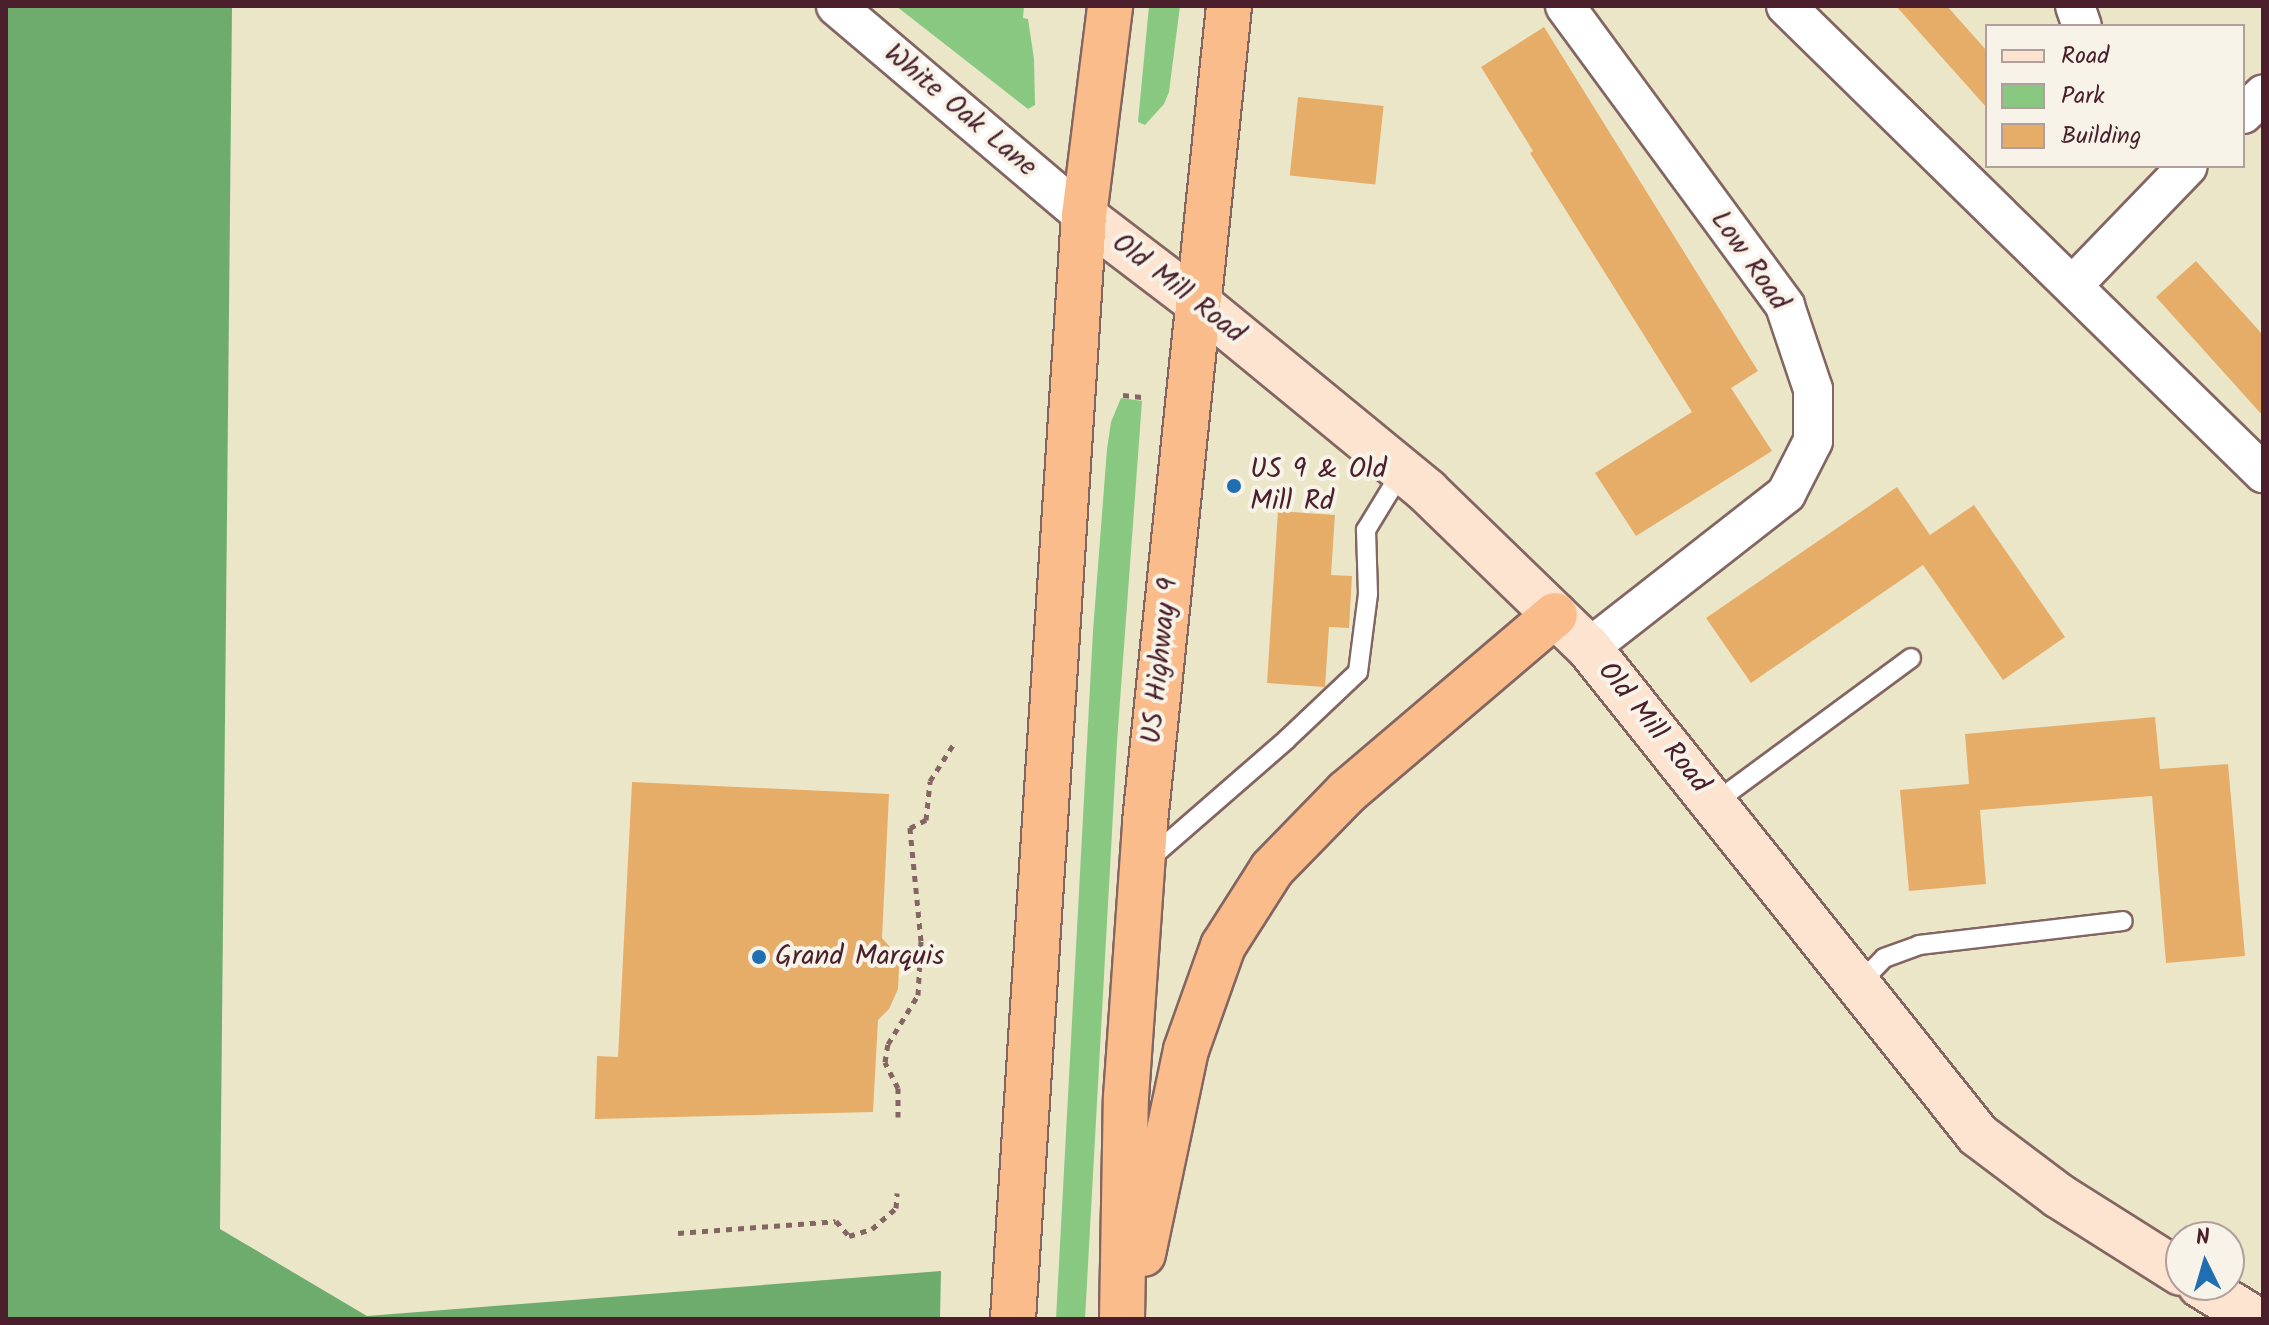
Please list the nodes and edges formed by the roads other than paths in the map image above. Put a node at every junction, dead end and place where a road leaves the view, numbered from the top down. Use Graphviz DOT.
graph roads {
  1 [pos="836,6"];
  2 [pos="1110,6"];
  3 [pos="1229,6"];
  4 [pos="1565,6"];
  5 [pos="1786,6"];
  6 [pos="2263,95"];
  7 [pos="2245,112"];
  8 [pos="2165,174"];
  9 [pos="1084,216"];
  10 [pos="2073,285"];
  11 [pos="1197,302"];
  12 [pos="1402,471"];
  13 [pos="2263,473"];
  14 [pos="1555,615"];
  15 [pos="1589,648"];
  16 [pos="1911,658"];
  17 [pos="1713,804"];
  18 [pos="1142,866"];
  19 [pos="2123,921"];
  20 [pos="1858,985"];
  21 [pos="2165,1263"];
  22 [pos="2226,1301"];
  23 [pos="1013,1319"];
  24 [pos="1122,1319"];
  25 [pos="1130,1319"];
  26 [pos="2255,1319"];
  1 -- 9 [label="street, White Oak Lane"];
  2 -- 9 [label="highway"];
  3 -- 11 [label="highway, US Highway 9"];
  4 -- 15 [label="street, Low Road"];
  5 -- 10 [label="street"];
  6 -- 7 [label="street"];
  8 -- 10 [label="street"];
  9 -- 11 [label="street, Old Mill Road"];
  9 -- 23 [label="highway"];
  10 -- 13 [label="street"];
  11 -- 12 [label="street, Old Mill Road"];
  11 -- 18 [label="highway, US Highway 9"];
  12 -- 14 [label="street, Old Mill Road"];
  12 -- 18 [label="lane"];
  14 -- 15 [label="street, Old Mill Road"];
  14 -- 25 [label="highway"];
  15 -- 17 [label="street, Old Mill Road"];
  16 -- 17 [label="lane"];
  17 -- 20 [label="street, Old Mill Road"];
  18 -- 24 [label="highway, US Highway 9"];
  19 -- 20 [label="lane"];
  20 -- 21 [label="street, Old Mill Road"];
  22 -- 26 [label="street"];
}
